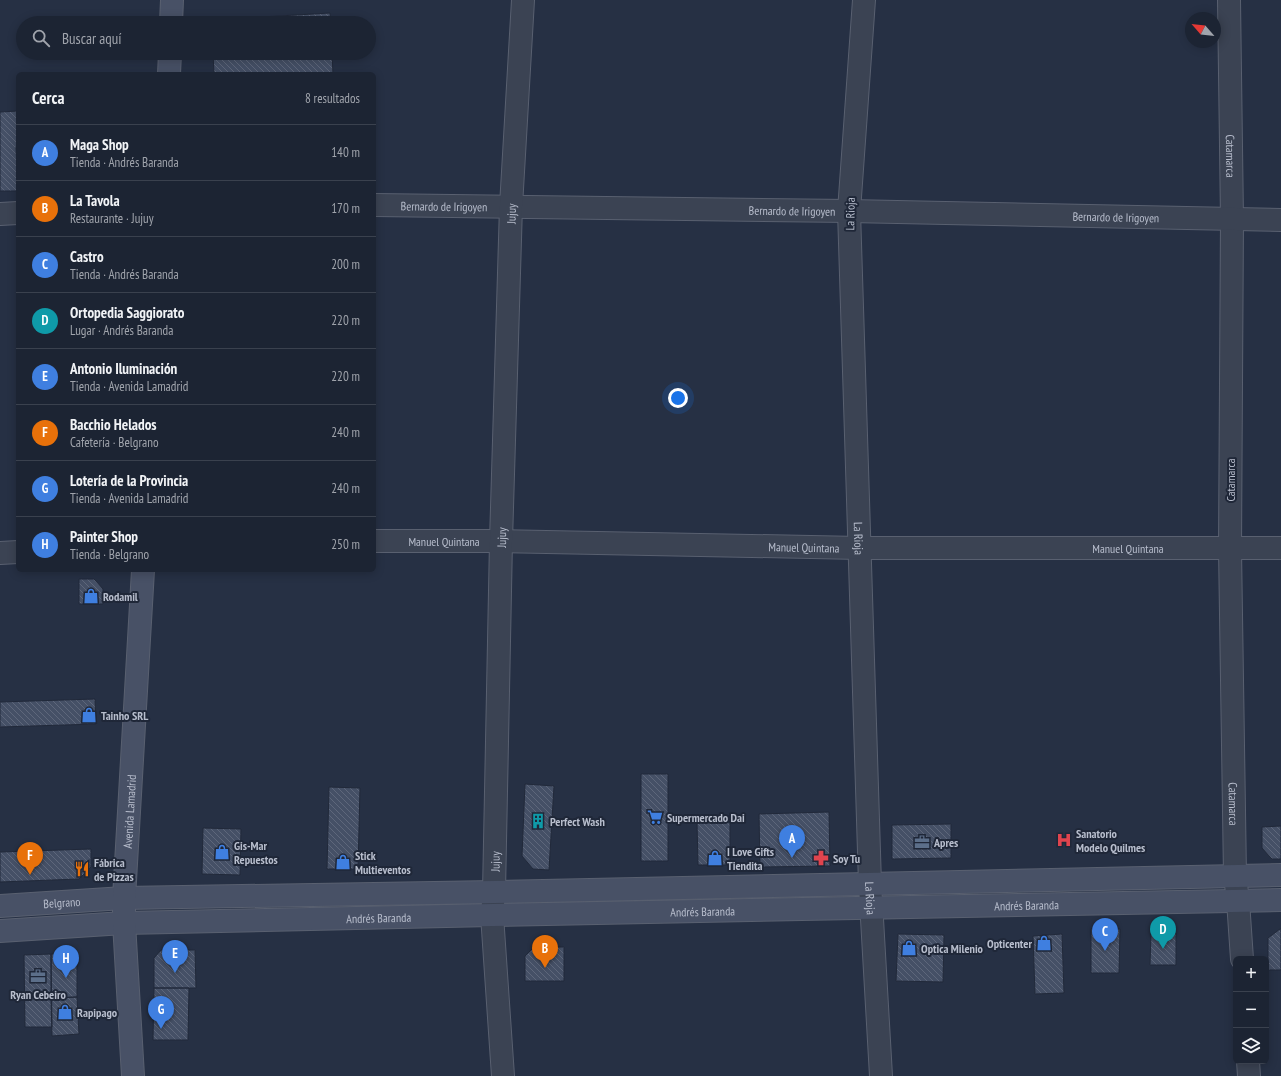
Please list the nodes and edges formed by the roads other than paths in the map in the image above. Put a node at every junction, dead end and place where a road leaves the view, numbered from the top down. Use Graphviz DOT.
graph roads {
  1 [pos="172,0"];
  2 [pos="523,0"];
  3 [pos="864,0"];
  4 [pos="1229,0"];
  5 [pos="171,16"];
  6 [pos="170,60"];
  7 [pos="169,72"];
  8 [pos="376,205"];
  9 [pos="511,206"];
  10 [pos="849,212"];
  11 [pos="16,213"];
  12 [pos="0,214"];
  13 [pos="1232,219"];
  14 [pos="1281,220"];
  15 [pos="501,541"];
  16 [pos="376,542"];
  17 [pos="860,548"];
  18 [pos="1281,548"];
  19 [pos="1230,549"];
  20 [pos="16,552"];
  21 [pos="0,553"];
  22 [pos="143,572"];
  23 [pos="1281,875"];
  24 [pos="1235,876"];
  25 [pos="870,884"];
  26 [pos="494,892"];
  27 [pos="124,898"];
  28 [pos="1281,900"];
  29 [pos="1238,901"];
  30 [pos="0,906"];
  31 [pos="872,908"];
  32 [pos="492,915"];
  33 [pos="124,923"];
  34 [pos="0,931"];
  35 [pos="1242,956"];
  36 [pos="1248,1064"];
  37 [pos="133,1076"];
  38 [pos="503,1076"];
  39 [pos="880,1076"];
  40 [pos="1249,1076"];
  1 -- 5 [label="main road"];
  2 -- 9 [label="street, Jujuy"];
  3 -- 10 [label="street, La Rioja"];
  4 -- 13 [label="street, Catamarca"];
  6 -- 7 [label="main road"];
  8 -- 9 [label="street, Bernardo de Irigoyen"];
  9 -- 10 [label="street, Bernardo de Irigoyen"];
  9 -- 15 [label="street, Jujuy"];
  10 -- 13 [label="street, Bernardo de Irigoyen"];
  10 -- 17 [label="street, La Rioja"];
  11 -- 12 [label="street"];
  13 -- 14 [label="street, Bernardo de Irigoyen"];
  13 -- 19 [label="street, Catamarca"];
  15 -- 16 [label="street, Manuel Quintana"];
  15 -- 17 [label="street, Manuel Quintana"];
  15 -- 26 [label="street, Jujuy"];
  17 -- 19 [label="street, Manuel Quintana"];
  17 -- 25 [label="street, La Rioja"];
  18 -- 19 [label="street, Manuel Quintana"];
  19 -- 24 [label="street, Catamarca"];
  20 -- 21 [label="street"];
  22 -- 27 [label="main road, Avenida Lamadrid"];
  23 -- 24 [label="main road, Andrés Baranda"];
  24 -- 25 [label="main road, Andrés Baranda"];
  24 -- 29 [label="street, Catamarca"];
  25 -- 26 [label="main road, Andrés Baranda"];
  25 -- 31 [label="street, La Rioja"];
  26 -- 27 [label="main road, Andrés Baranda"];
  26 -- 32 [label="street, Jujuy"];
  27 -- 30 [label="main road, Belgrano"];
  27 -- 33 [label="main road, Avenida Lamadrid"];
  28 -- 29 [label="main road, Andrés Baranda"];
  29 -- 31 [label="main road, Andrés Baranda"];
  29 -- 35 [label="street, Catamarca"];
  31 -- 32 [label="main road, Andrés Baranda"];
  31 -- 39 [label="street, La Rioja"];
  32 -- 33 [label="main road, Andrés Baranda"];
  32 -- 38 [label="street, Jujuy"];
  33 -- 34 [label="main road, Belgrano"];
  33 -- 37 [label="main road, Avenida Lamadrid"];
  36 -- 40 [label="street"];
}
